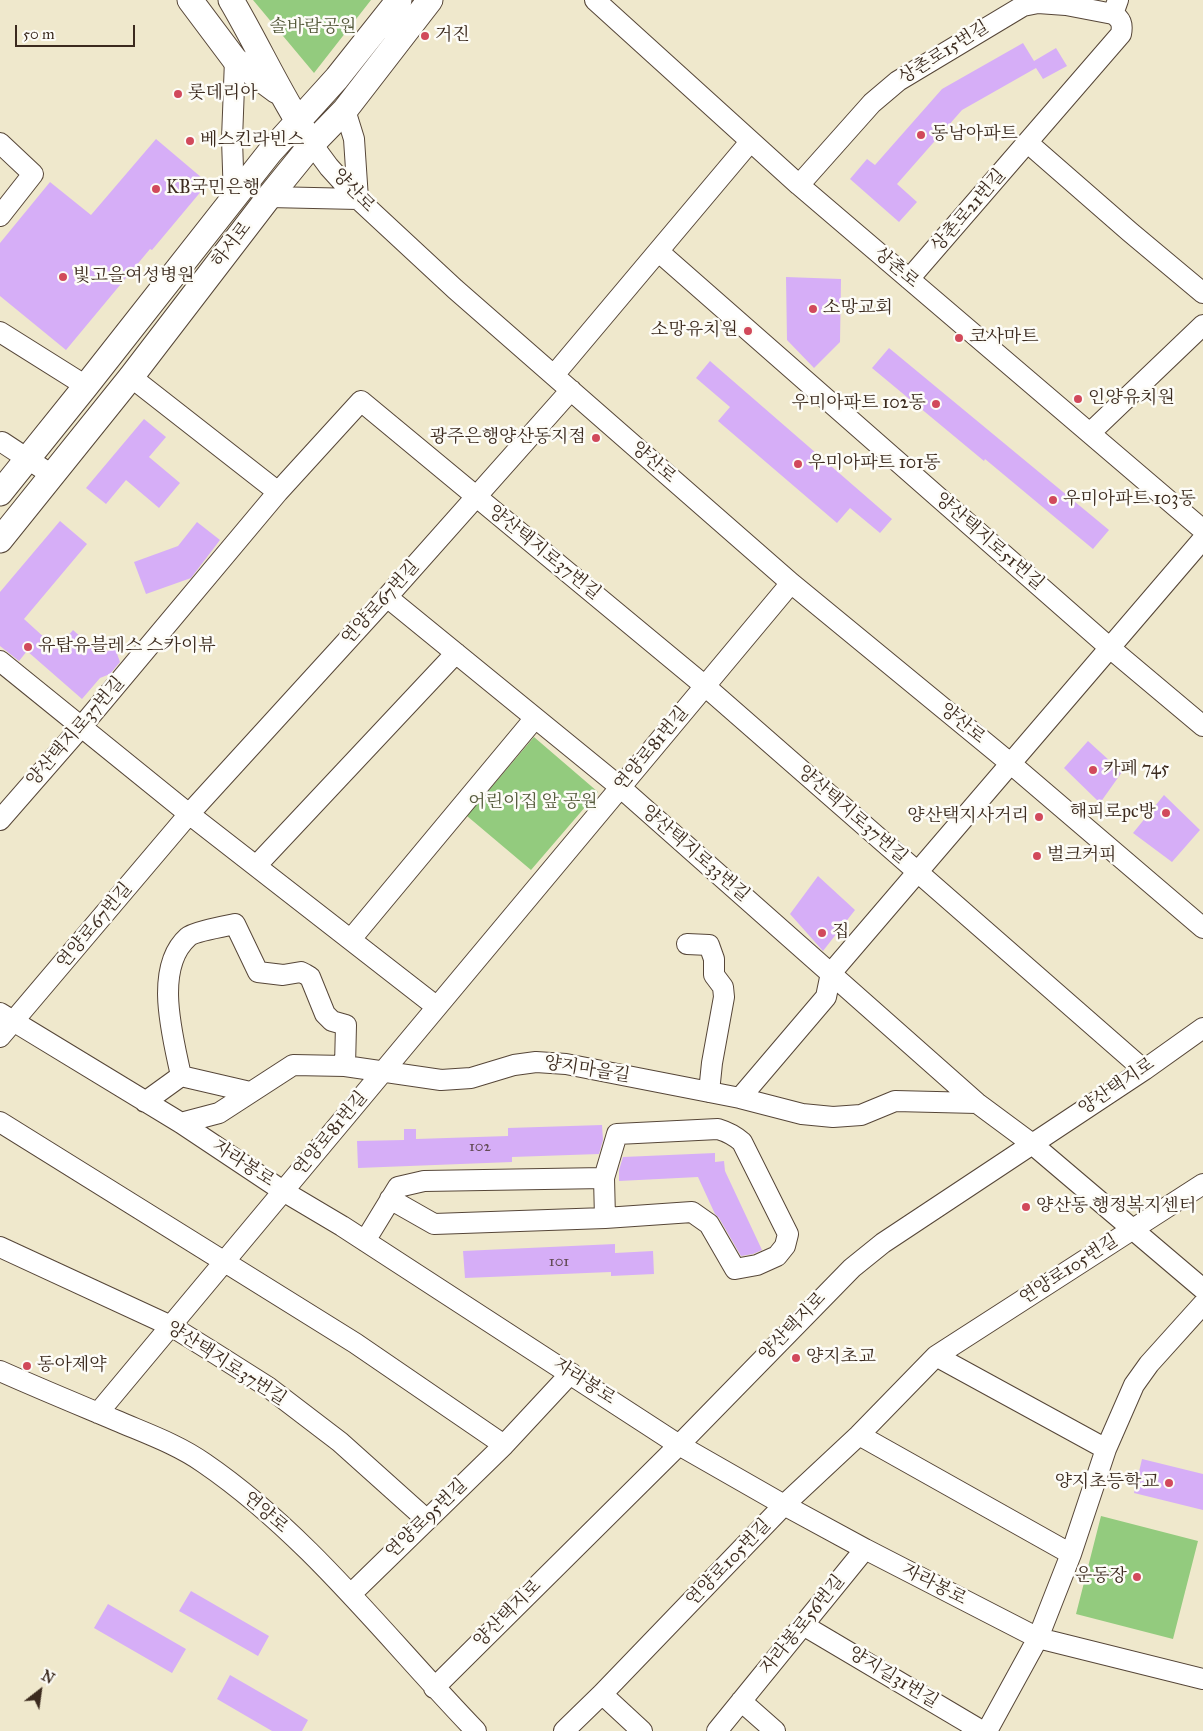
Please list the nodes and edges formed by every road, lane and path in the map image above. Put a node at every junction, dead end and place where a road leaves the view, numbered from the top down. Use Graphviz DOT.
graph roads {
  1 [pos="190,0"];
  2 [pos="231,0"];
  3 [pos="400,0"];
  4 [pos="430,0"];
  5 [pos="595,0"];
  6 [pos="1116,7"];
  7 [pos="235,60"];
  8 [pos="281,94"];
  9 [pos="345,110"];
  10 [pos="298,122"];
  11 [pos="750,142"];
  12 [pos="1028,143"];
  13 [pos="0,144"];
  14 [pos="312,144"];
  15 [pos="799,185"];
  16 [pos="270,197"];
  17 [pos="358,199"];
  18 [pos="234,200"];
  19 [pos="0,216"];
  20 [pos="659,252"];
  21 [pos="909,279"];
  22 [pos="1203,293"];
  23 [pos="1203,325"];
  24 [pos="0,332"];
  25 [pos="554,376"];
  26 [pos="131,377"];
  27 [pos="86,386"];
  28 [pos="571,390"];
  29 [pos="1090,433"];
  30 [pos="2,442"];
  31 [pos="29,459"];
  32 [pos="52,475"];
  33 [pos="278,492"];
  34 [pos="0,493"];
  35 [pos="476,498"];
  36 [pos="1203,530"];
  37 [pos="1203,539"];
  38 [pos="0,540"];
  39 [pos="791,583"];
  40 [pos="387,597"];
  41 [pos="1110,648"];
  42 [pos="456,653"];
  43 [pos="0,660"];
  44 [pos="705,686"];
  45 [pos="535,718"];
  46 [pos="82,726"];
  47 [pos="1203,726"];
  48 [pos="1010,763"];
  49 [pos="620,787"];
  50 [pos="189,814"];
  51 [pos="0,820"];
  52 [pos="256,866"];
  53 [pos="917,872"];
  54 [pos="1203,928"];
  55 [pos="351,939"];
  56 [pos="687,944"];
  57 [pos="831,973"];
  58 [pos="437,1007"];
  59 [pos="7,1017"];
  60 [pos="1203,1028"];
  61 [pos="0,1037"];
  62 [pos="346,1066"];
  63 [pos="1144,1070"];
  64 [pos="383,1071"];
  65 [pos="181,1076"];
  66 [pos="250,1092"];
  67 [pos="709,1092"];
  68 [pos="740,1098"];
  69 [pos="145,1102"];
  70 [pos="977,1103"];
  71 [pos="0,1122"];
  72 [pos="181,1123"];
  73 [pos="1031,1143"];
  74 [pos="604,1178"];
  75 [pos="1203,1184"];
  76 [pos="283,1190"];
  77 [pos="390,1199"];
  78 [pos="605,1218"];
  79 [pos="1132,1228"];
  80 [pos="365,1240"];
  81 [pos="0,1246"];
  82 [pos="225,1262"];
  83 [pos="1203,1289"];
  84 [pos="1203,1304"];
  85 [pos="171,1326"];
  86 [pos="936,1356"];
  87 [pos="0,1371"];
  88 [pos="571,1373"];
  89 [pos="98,1413"];
  90 [pos="859,1435"];
  91 [pos="504,1445"];
  92 [pos="679,1445"];
  93 [pos="1106,1449"];
  94 [pos="784,1505"];
  95 [pos="427,1520"];
  96 [pos="865,1549"];
  97 [pos="1071,1554"];
  98 [pos="351,1594"];
  99 [pos="803,1625"];
  100 [pos="1038,1638"];
  101 [pos="1203,1679"];
  102 [pos="434,1688"];
  103 [pos="602,1694"];
  104 [pos="741,1701"];
  105 [pos="476,1731"];
  106 [pos="564,1731"];
  107 [pos="642,1731"];
  108 [pos="717,1731"];
  109 [pos="775,1731"];
  110 [pos="982,1731"];
  111 [pos="987,1731"];
  1 -- 7 [label="main road"];
  2 -- 8 [label="main road"];
  3 -- 10 [label="main road, 하서로"];
  4 -- 9 [label="main road, 하서로"];
  5 -- 11 [label="street, 상촌로"];
  6 -- 12 [label="street, 상촌로21번길"];
  6 -- 15 [label="street, 상촌로15번길"];
  7 -- 8 [label="main road"];
  7 -- 18 [label="street"];
  8 -- 10 [label="main road"];
  9 -- 14 [label="main road, 하서로"];
  9 -- 17 [label="street"];
  10 -- 14 [label="main road"];
  10 -- 18 [label="main road, 하서로"];
  11 -- 15 [label="street, 상촌로"];
  11 -- 20 [label="street"];
  12 -- 21 [label="street, 상촌로21번길"];
  12 -- 22 [label="street"];
  13 -- 19 [label="street"];
  14 -- 16 [label="main road, 하서로"];
  14 -- 17 [label="street, 양산로"];
  15 -- 21 [label="street, 상촌로"];
  16 -- 17 [label="street"];
  16 -- 26 [label="main road, 하서로"];
  17 -- 25 [label="street, 양산로"];
  18 -- 27 [label="main road, 하서로"];
  20 -- 25 [label="street"];
  20 -- 41 [label="street, 양산택지로51번길"];
  21 -- 29 [label="street, 상촌로"];
  23 -- 29 [label="street"];
  24 -- 27 [label="street"];
  25 -- 28 [label="street, 양산로"];
  26 -- 32 [label="main road, 하서로"];
  26 -- 33 [label="street"];
  27 -- 31 [label="main road, 하서로"];
  28 -- 35 [label="street, 연양로67번길"];
  28 -- 39 [label="street, 양산로"];
  29 -- 36 [label="street, 상촌로"];
  30 -- 31 [label="street"];
  31 -- 32 [label="street"];
  31 -- 34 [label="main road, 하서로"];
  32 -- 38 [label="main road, 하서로"];
  33 -- 35 [label="street, 양산택지로37번길"];
  33 -- 46 [label="street, 양산택지로37번길"];
  35 -- 40 [label="street, 연양로67번길"];
  35 -- 44 [label="street, 양산택지로37번길"];
  37 -- 41 [label="street"];
  39 -- 44 [label="street, 연양로81번길"];
  39 -- 48 [label="street, 양산로"];
  40 -- 42 [label="street, 양산택지로33번길"];
  40 -- 50 [label="street, 연양로67번길"];
  41 -- 47 [label="street, 양산택지로51번길"];
  41 -- 48 [label="street"];
  42 -- 45 [label="street, 양산택지로33번길"];
  42 -- 52 [label="street"];
  43 -- 46 [label="street"];
  44 -- 49 [label="street, 연양로81번길"];
  44 -- 53 [label="street, 양산택지로37번길"];
  45 -- 49 [label="street, 양산택지로33번길"];
  45 -- 55 [label="street"];
  46 -- 50 [label="street"];
  46 -- 51 [label="street, 양산택지로37번길"];
  48 -- 53 [label="street"];
  48 -- 54 [label="street, 양산로"];
  49 -- 57 [label="street, 양산택지로33번길"];
  49 -- 58 [label="street, 연양로81번길"];
  50 -- 52 [label="street"];
  50 -- 59 [label="street, 연양로67번길"];
  52 -- 55 [label="street"];
  53 -- 57 [label="street"];
  53 -- 63 [label="street, 양산택지로37번길"];
  55 -- 58 [label="street"];
  56 -- 67 [label="street"];
  57 -- 68 [label="street"];
  57 -- 70 [label="street, 양산택지로33번길"];
  58 -- 64 [label="street, 연양로81번길"];
  59 -- 61 [label="street, 연양로67번길"];
  59 -- 69 [label="street, 자라봉로"];
  60 -- 63 [label="street, 양산택지로"];
  62 -- 64 [label="street, 양지마을길"];
  62 -- 65 [label="street"];
  62 -- 66 [label="street, 양지마을길"];
  63 -- 73 [label="street, 양산택지로"];
  64 -- 67 [label="street, 양지마을길"];
  64 -- 76 [label="street, 연양로81번길"];
  65 -- 66 [label="street"];
  65 -- 69 [label="street"];
  66 -- 72 [label="street, 양지마을길"];
  67 -- 68 [label="street, 양지마을길"];
  68 -- 70 [label="street, 양지마을길"];
  69 -- 72 [label="street, 자라봉로"];
  70 -- 73 [label="street, 양산택지로33번길"];
  71 -- 82 [label="street"];
  72 -- 76 [label="street, 자라봉로"];
  73 -- 79 [label="street, 양산택지로33번길"];
  73 -- 92 [label="street, 양산택지로"];
  74 -- 77 [label="street"];
  74 -- 78 [label="street"];
  74 -- 78 [label="street"];
  75 -- 79 [label="street, 연양로105번길"];
  76 -- 80 [label="street, 자라봉로"];
  76 -- 82 [label="street, 연양로81번길"];
  77 -- 78 [label="street"];
  77 -- 80 [label="street"];
  79 -- 83 [label="street, 양산택지로33번길"];
  79 -- 86 [label="street, 연양로105번길"];
  80 -- 88 [label="street, 자라봉로"];
  81 -- 85 [label="street, 양산택지로37번길"];
  82 -- 85 [label="street, 연양로81번길"];
  82 -- 91 [label="street"];
  84 -- 93 [label="street"];
  85 -- 89 [label="street, 연양로81번길"];
  85 -- 95 [label="street, 양산택지로37번길"];
  86 -- 90 [label="street, 연양로105번길"];
  86 -- 93 [label="street"];
  87 -- 89 [label="street, 연양로"];
  88 -- 91 [label="street, 연양로95번길"];
  88 -- 92 [label="street, 자라봉로"];
  89 -- 98 [label="street, 연양로"];
  90 -- 94 [label="street, 연양로105번길"];
  90 -- 97 [label="street"];
  91 -- 95 [label="street, 연양로95번길"];
  92 -- 94 [label="street, 자라봉로"];
  92 -- 102 [label="street, 양산택지로"];
  93 -- 97 [label="street"];
  94 -- 96 [label="street, 자라봉로"];
  94 -- 103 [label="street, 연양로105번길"];
  95 -- 98 [label="street, 연양로95번길"];
  96 -- 99 [label="street, 자라봉로56번길"];
  96 -- 100 [label="street, 자라봉로"];
  97 -- 100 [label="street"];
  98 -- 102 [label="street, 연양로"];
  99 -- 104 [label="street, 자라봉로56번길"];
  99 -- 110 [label="street, 양지길31번길"];
  100 -- 101 [label="street, 자라봉로"];
  100 -- 111 [label="street"];
  102 -- 105 [label="street, 연양로"];
  103 -- 106 [label="street, 연양로105번길"];
  103 -- 107 [label="street"];
  104 -- 108 [label="street, 자라봉로56번길"];
  104 -- 109 [label="street"];
}
